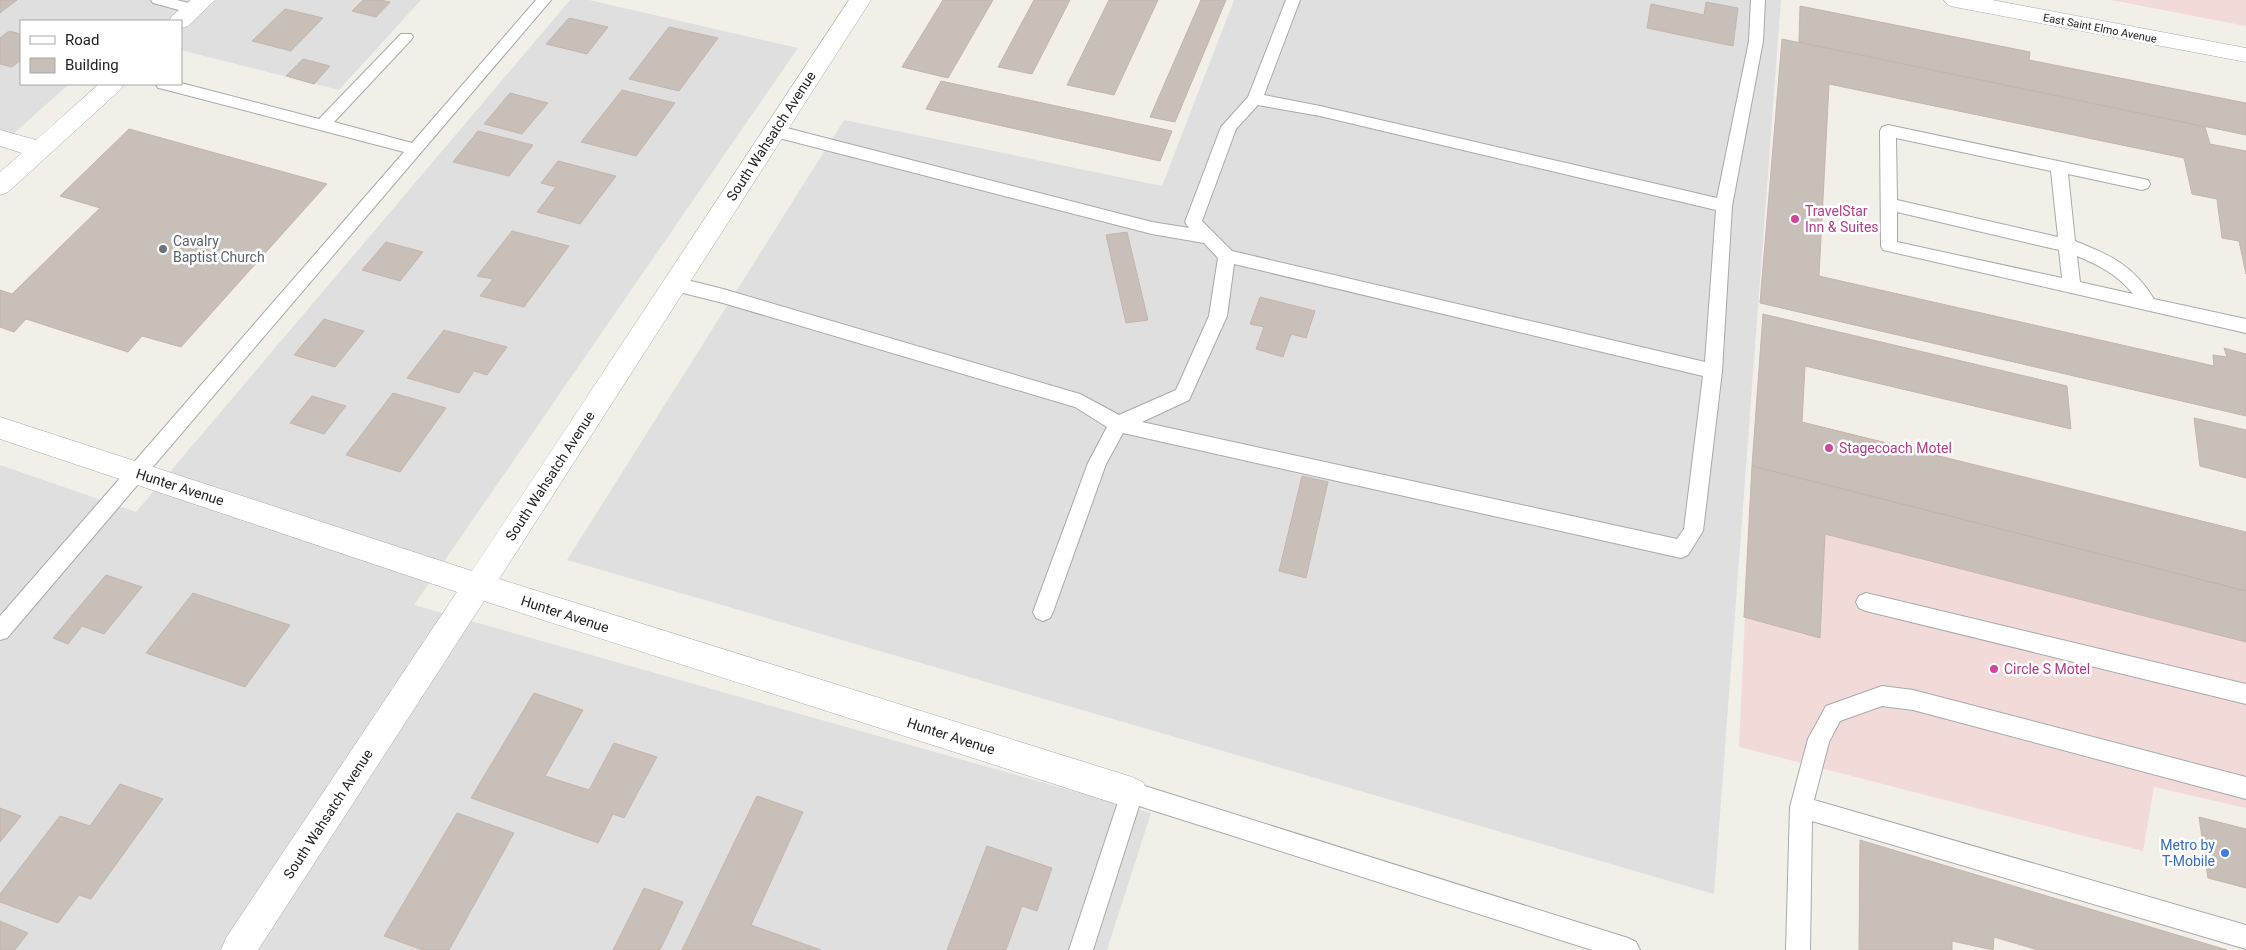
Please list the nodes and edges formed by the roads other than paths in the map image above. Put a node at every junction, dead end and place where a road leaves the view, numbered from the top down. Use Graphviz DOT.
graph roads {
  1 [pos="158,0"];
  2 [pos="544,0"];
  3 [pos="860,0"];
  4 [pos="1293,0"];
  5 [pos="1758,0"];
  6 [pos="1955,0"];
  7 [pos="2013,6"];
  8 [pos="193,10"];
  9 [pos="406,37"];
  10 [pos="2246,55"];
  11 [pos="112,85"];
  12 [pos="167,85"];
  13 [pos="1255,99"];
  14 [pos="322,125"];
  15 [pos="775,131"];
  16 [pos="0,138"];
  17 [pos="415,149"];
  18 [pos="41,150"];
  19 [pos="2059,167"];
  20 [pos="2142,184"];
  21 [pos="0,186"];
  22 [pos="1888,204"];
  23 [pos="1724,206"];
  24 [pos="1209,238"];
  25 [pos="2067,245"];
  26 [pos="1227,256"];
  27 [pos="675,284"];
  28 [pos="2072,287"];
  29 [pos="2148,304"];
  30 [pos="2246,326"];
  31 [pos="1712,371"];
  32 [pos="1118,424"];
  33 [pos="0,428"];
  34 [pos="137,472"];
  35 [pos="478,586"];
  36 [pos="1866,602"];
  37 [pos="1043,612"];
  38 [pos="0,631"];
  39 [pos="2246,694"];
  40 [pos="2246,788"];
  41 [pos="1132,793"];
  42 [pos="1800,808"];
  43 [pos="2246,937"];
  44 [pos="238,950"];
  45 [pos="1081,950"];
  46 [pos="1628,950"];
  47 [pos="1798,950"];
  1 -- 8 [label="lane"];
  2 -- 17 [label="lane"];
  3 -- 15 [label="street, South Wahsatch Avenue"];
  4 -- 13 [label="lane"];
  5 -- 23 [label="lane"];
  6 -- 7 [label="street, East Saint Elmo Avenue"];
  7 -- 10 [label="street, East Saint Elmo Avenue"];
  9 -- 14 [label="lane"];
  11 -- 18 [label="street"];
  12 -- 14 [label="lane"];
  13 -- 23 [label="lane"];
  13 -- 24 [label="lane"];
  14 -- 17 [label="lane"];
  15 -- 24 [label="lane"];
  15 -- 27 [label="street, South Wahsatch Avenue"];
  16 -- 18 [label="street"];
  17 -- 34 [label="lane"];
  18 -- 21 [label="street"];
  19 -- 20 [label="lane"];
  19 -- 22 [label="lane"];
  19 -- 25 [label="lane"];
  22 -- 25 [label="lane"];
  22 -- 28 [label="lane"];
  23 -- 31 [label="lane"];
  24 -- 26 [label="lane"];
  25 -- 28 [label="lane"];
  25 -- 29 [label="lane"];
  26 -- 31 [label="lane"];
  26 -- 32 [label="lane"];
  27 -- 32 [label="lane"];
  27 -- 35 [label="street, South Wahsatch Avenue"];
  28 -- 29 [label="lane"];
  29 -- 30 [label="lane"];
  31 -- 32 [label="lane"];
  32 -- 37 [label="lane"];
  33 -- 34 [label="street, Hunter Avenue"];
  34 -- 35 [label="street, Hunter Avenue"];
  34 -- 38 [label="lane"];
  35 -- 41 [label="street, Hunter Avenue"];
  35 -- 44 [label="street, South Wahsatch Avenue"];
  36 -- 39 [label="lane"];
  40 -- 42 [label="lane"];
  41 -- 45 [label="lane"];
  41 -- 46 [label="lane"];
  42 -- 43 [label="lane"];
  42 -- 47 [label="lane"];
}
